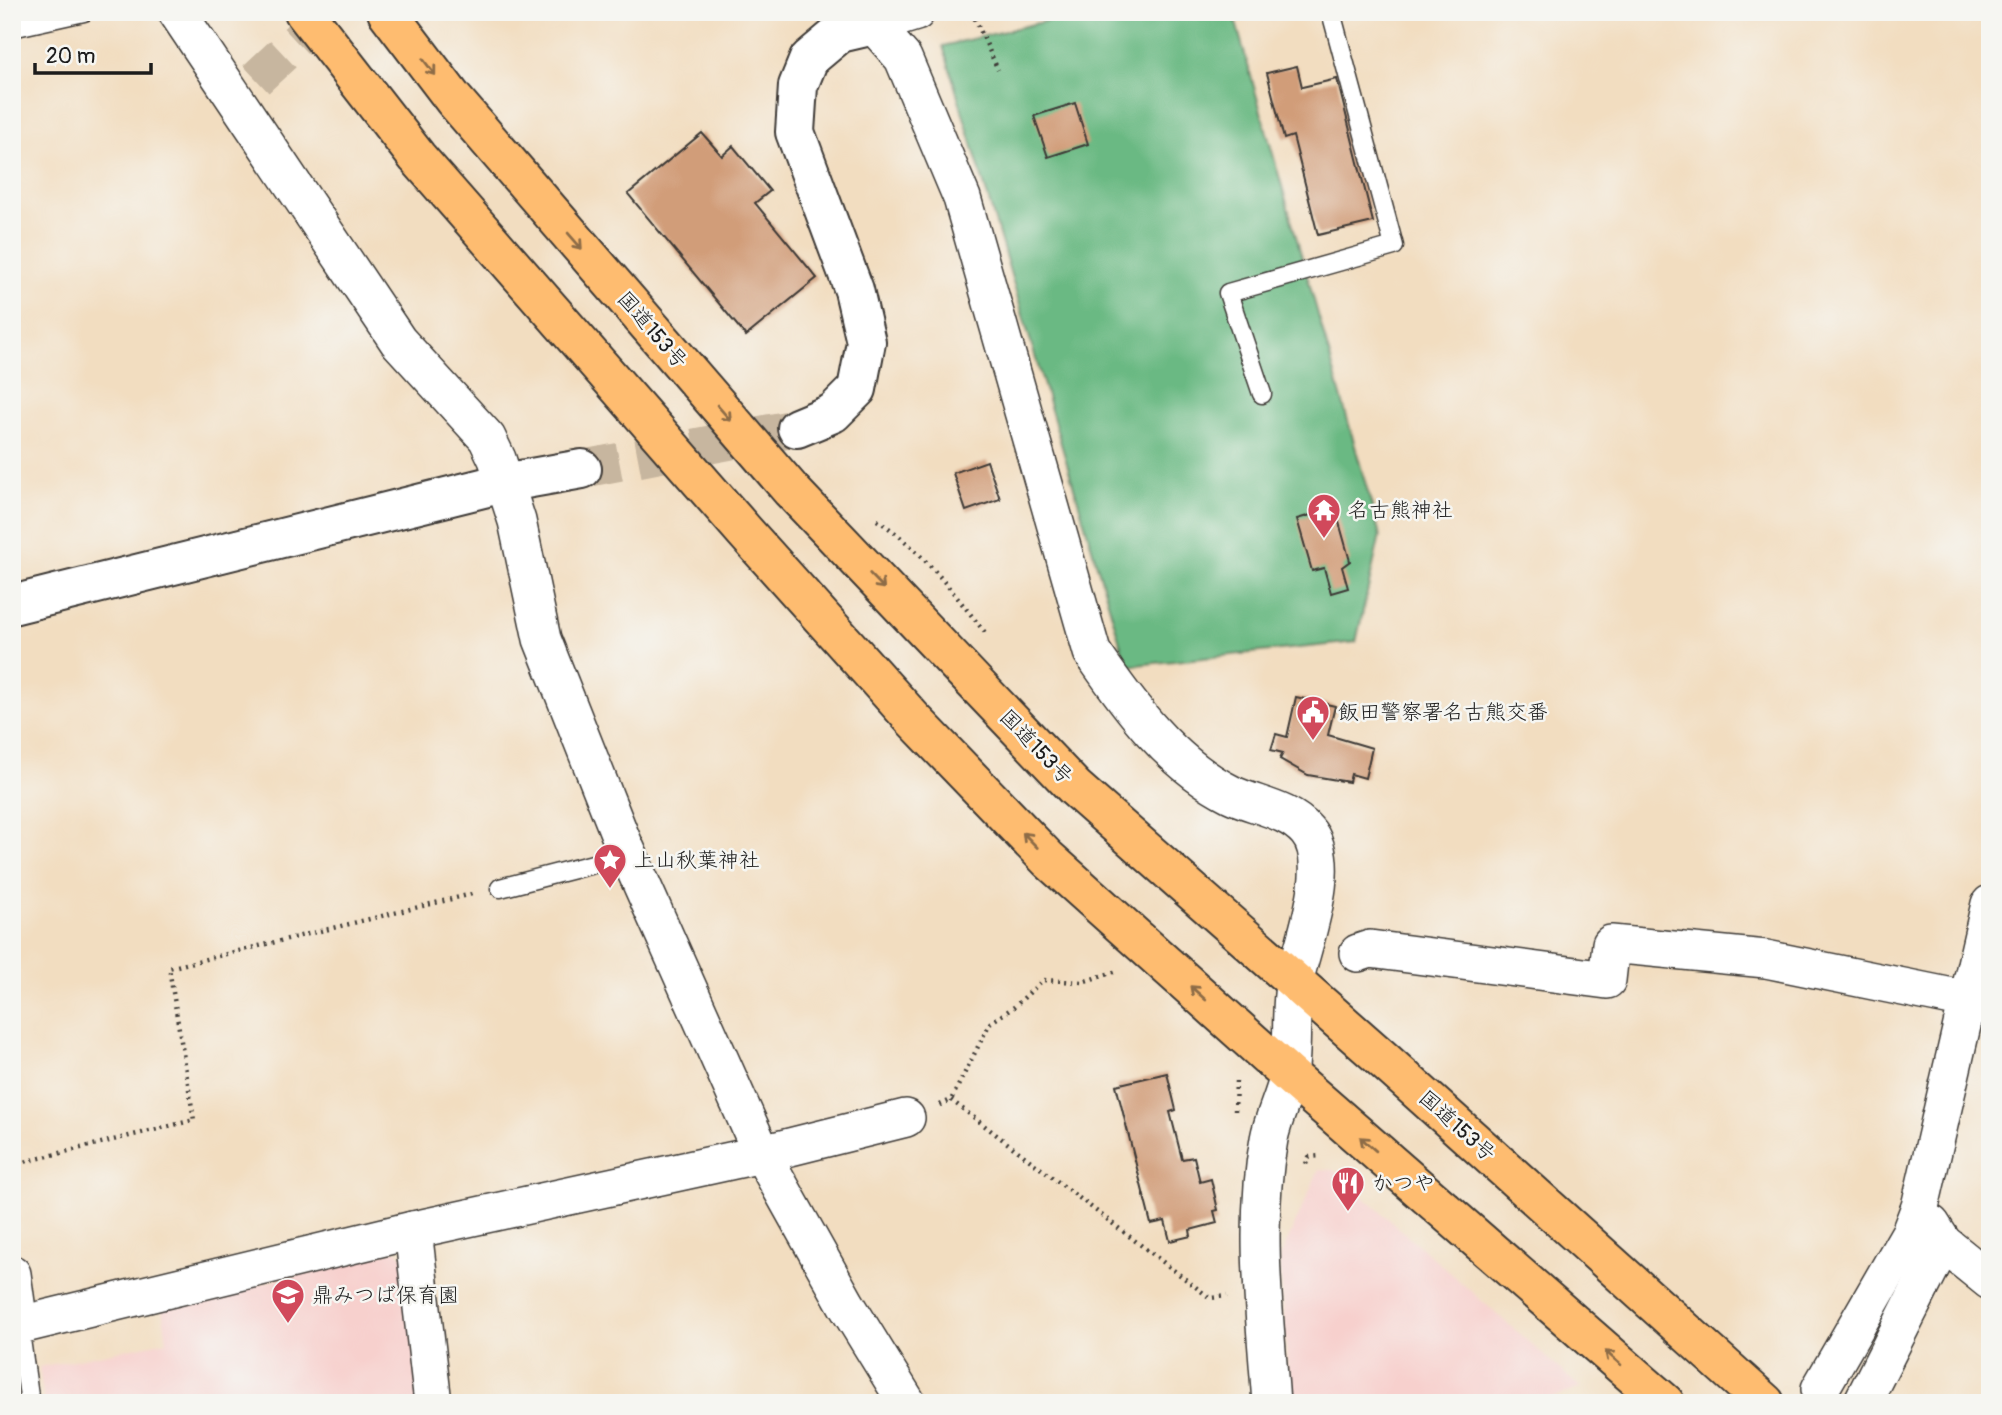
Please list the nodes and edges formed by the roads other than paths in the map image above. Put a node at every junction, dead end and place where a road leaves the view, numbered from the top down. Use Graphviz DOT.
graph roads {
  1 [pos="84,12"];
  2 [pos="177,12"];
  3 [pos="303,12"];
  4 [pos="387,12"];
  5 [pos="916,12"];
  6 [pos="1331,12"];
  7 [pos="870,19"];
  8 [pos="12,28"];
  9 [pos="1262,394"];
  10 [pos="797,428"];
  11 [pos="582,469"];
  12 [pos="503,483"];
  13 [pos="12,605"];
  14 [pos="628,855"];
  15 [pos="500,888"];
  16 [pos="1990,904"];
  17 [pos="1358,953"];
  18 [pos="1295,981"];
  19 [pos="1967,1000"];
  20 [pos="1289,1075"];
  21 [pos="906,1118"];
  22 [pos="762,1154"];
  23 [pos="1920,1207"];
  24 [pos="413,1230"];
  25 [pos="1943,1242"];
  26 [pos="12,1274"];
  27 [pos="1990,1281"];
  28 [pos="16,1326"];
  29 [pos="1820,1389"];
  30 [pos="30,1403"];
  31 [pos="433,1403"];
  32 [pos="907,1403"];
  33 [pos="1271,1403"];
  34 [pos="1665,1403"];
  35 [pos="1765,1403"];
  36 [pos="1862,1403"];
  1 -- 8 [label="lane"];
  2 -- 12 [label="street"];
  20 -- 3 [label="highway, one-way"];
  4 -- 18 [label="highway, 国道153号, one-way"];
  5 -- 7 [label="street"];
  6 -- 9 [label="lane"];
  7 -- 10 [label="street"];
  7 -- 18 [label="street"];
  11 -- 12 [label="street"];
  12 -- 13 [label="street"];
  12 -- 14 [label="street"];
  14 -- 15 [label="lane"];
  14 -- 22 [label="street"];
  16 -- 19 [label="street"];
  17 -- 19 [label="street"];
  18 -- 20 [label="street"];
  18 -- 35 [label="highway, 国道153号"];
  19 -- 23 [label="street"];
  20 -- 33 [label="street"];
  34 -- 20 [label="highway, one-way"];
  21 -- 22 [label="street"];
  22 -- 24 [label="street"];
  22 -- 32 [label="street"];
  23 -- 25 [label="street"];
  23 -- 29 [label="street"];
  24 -- 28 [label="street"];
  24 -- 31 [label="street"];
  25 -- 27 [label="street"];
  25 -- 36 [label="street"];
  26 -- 28 [label="street"];
  28 -- 30 [label="lane"];
}
